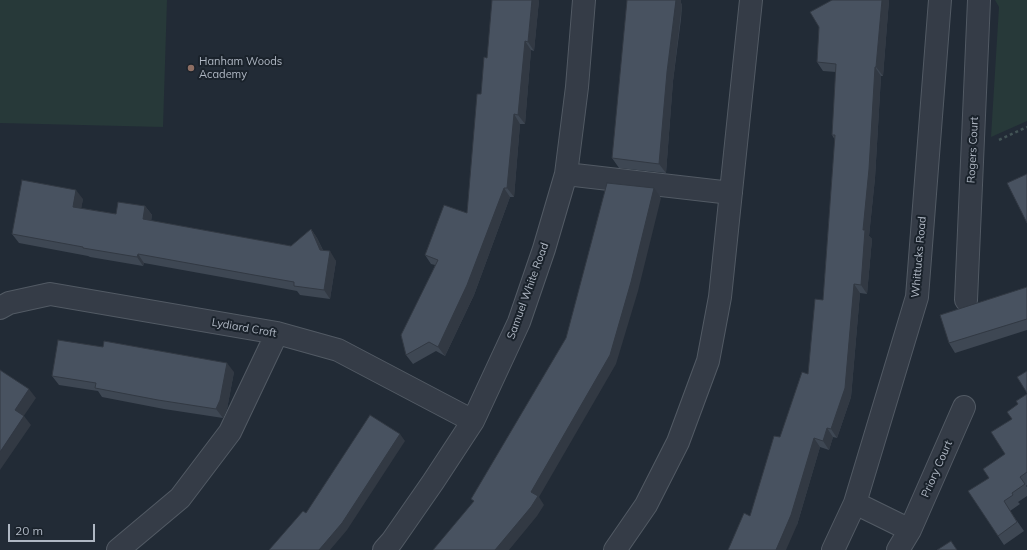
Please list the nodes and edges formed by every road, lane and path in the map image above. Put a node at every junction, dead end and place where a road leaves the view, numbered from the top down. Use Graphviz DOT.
graph roads {
  1 [pos="584,0"];
  2 [pos="751,0"];
  3 [pos="940,0"];
  4 [pos="979,0"];
  5 [pos="566,174"];
  6 [pos="731,193"];
  7 [pos="966,300"];
  8 [pos="0,308"];
  9 [pos="277,333"];
  10 [pos="964,407"];
  11 [pos="473,421"];
  12 [pos="855,503"];
  13 [pos="910,530"];
  14 [pos="118,550"];
  15 [pos="384,550"];
  16 [pos="615,550"];
  17 [pos="834,550"];
  18 [pos="898,550"];
  1 -- 5 [label="street, Samuel White Road"];
  2 -- 6 [label="street"];
  3 -- 12 [label="street, Whittucks Road"];
  4 -- 7 [label="street, Rogers Court"];
  5 -- 6 [label="street"];
  5 -- 11 [label="street, Samuel White Road"];
  6 -- 16 [label="street"];
  8 -- 9 [label="street, Lydiard Croft"];
  9 -- 11 [label="street, Lydiard Croft"];
  9 -- 14 [label="street"];
  10 -- 13 [label="street, Priory Court"];
  11 -- 15 [label="street, Samuel White Road"];
  12 -- 13 [label="street"];
  12 -- 17 [label="street, Whittucks Road"];
  13 -- 18 [label="street, Priory Court"];
}
